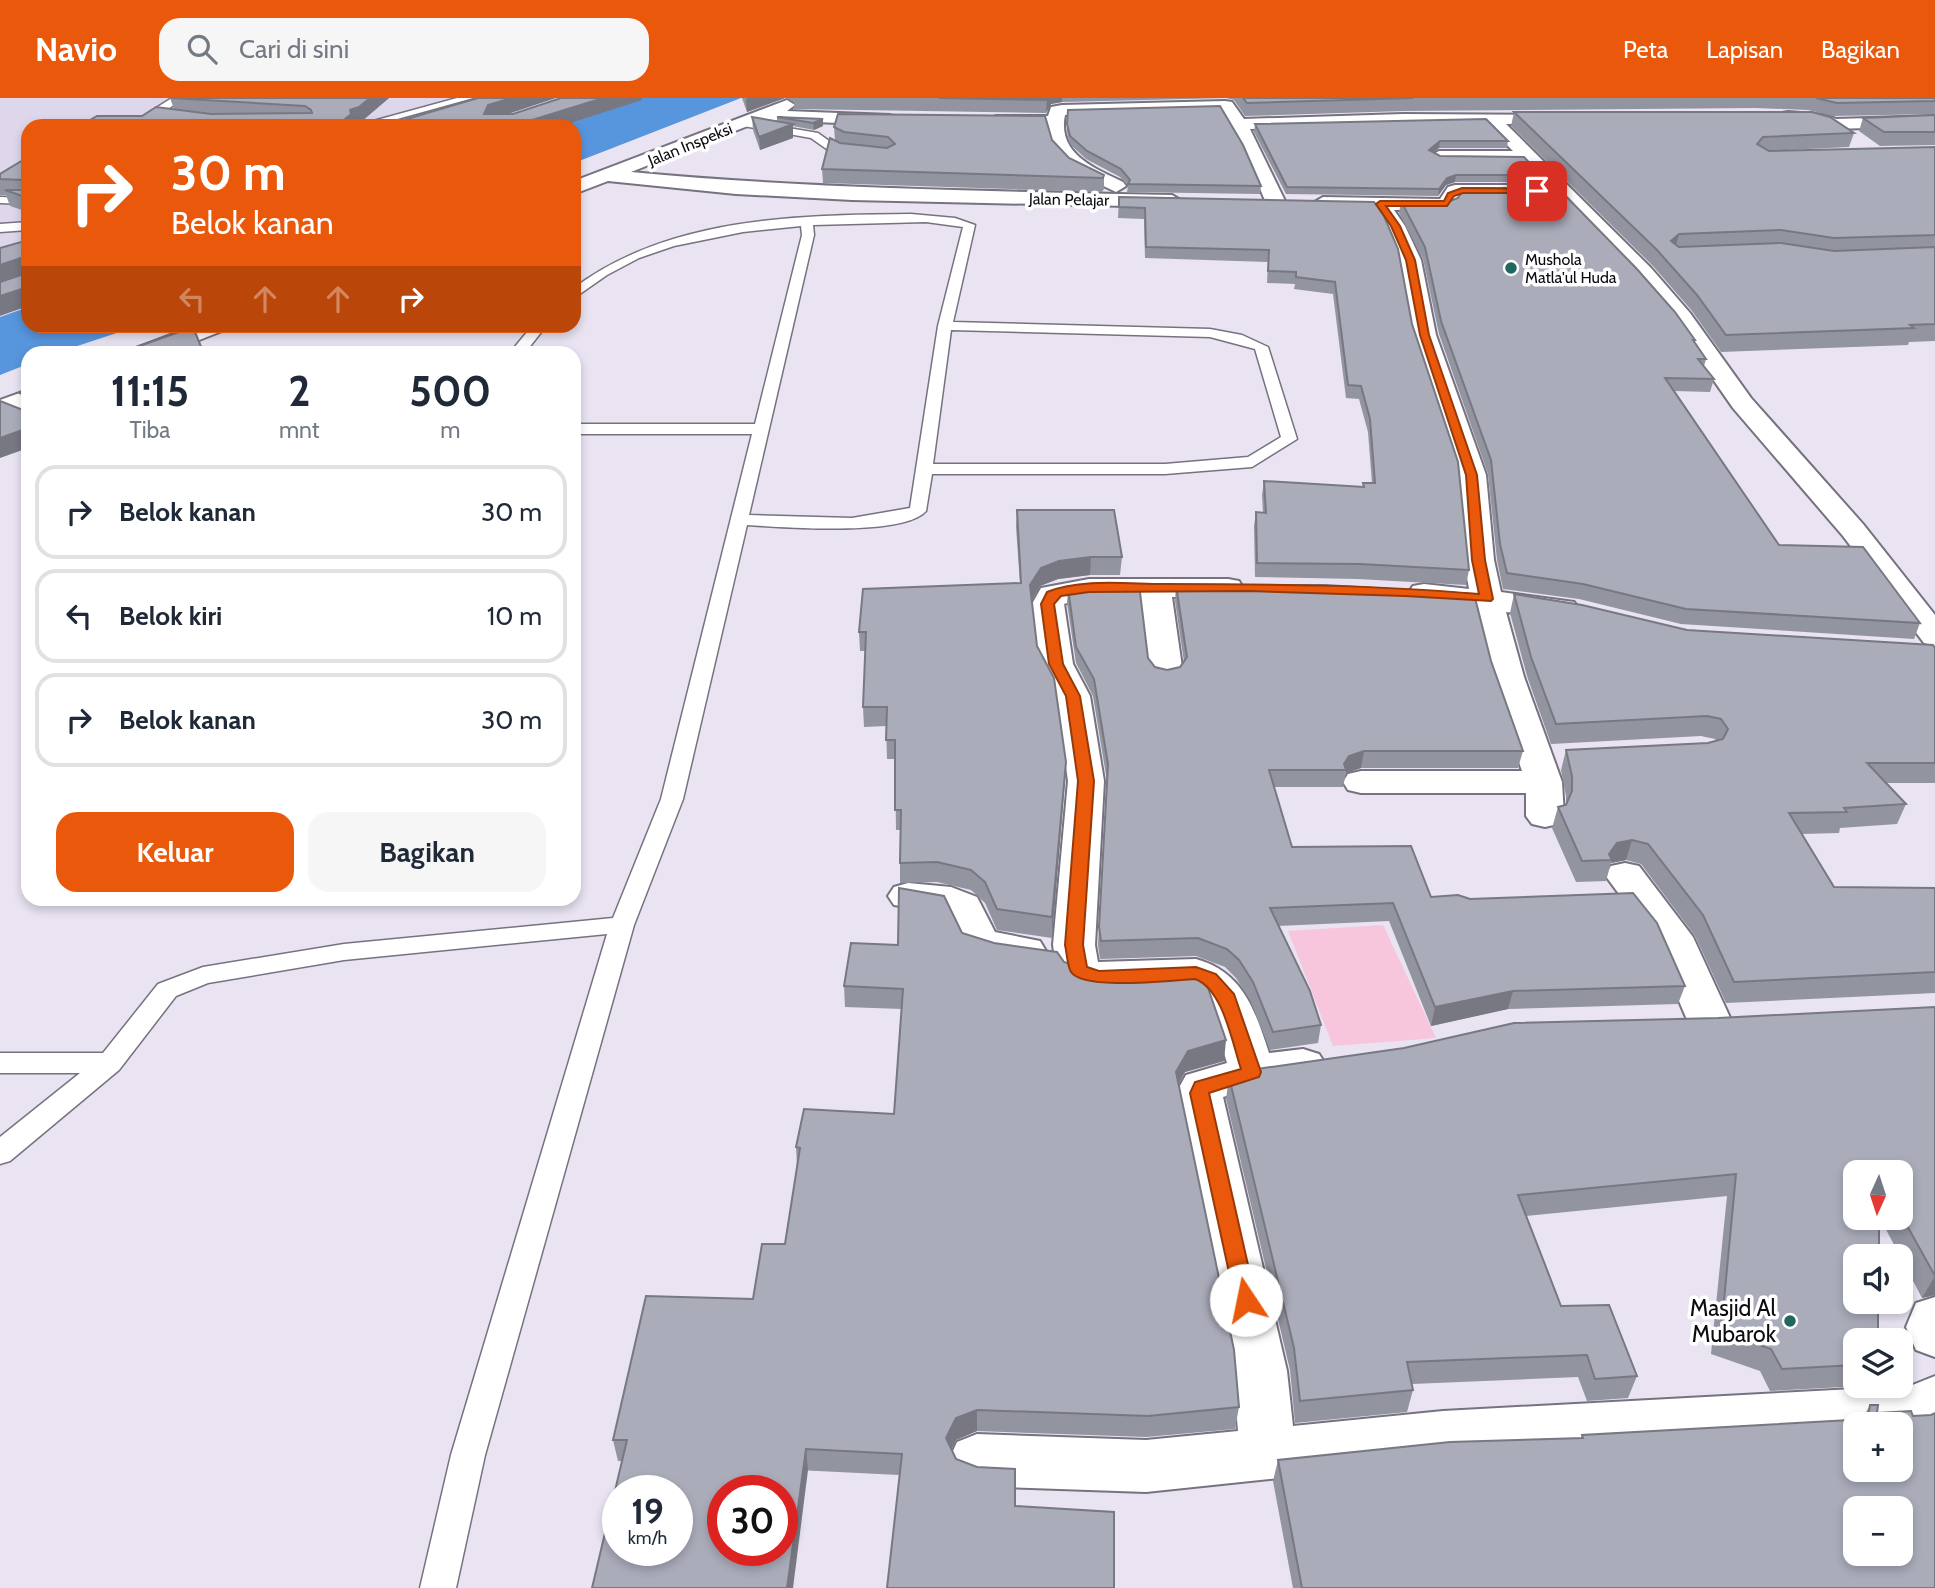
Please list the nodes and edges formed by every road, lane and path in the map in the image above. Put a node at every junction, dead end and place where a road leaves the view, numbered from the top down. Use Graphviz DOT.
graph roads {
  1 [pos="179,98"];
  2 [pos="432,98"];
  3 [pos="468,98"];
  4 [pos="806,98"];
  5 [pos="1910,100"];
  6 [pos="1221,102"];
  7 [pos="1527,102"];
  8 [pos="1081,104"];
  9 [pos="425,108"];
  10 [pos="763,115"];
  11 [pos="1766,116"];
  12 [pos="172,119"];
  13 [pos="385,119"];
  14 [pos="1491,119"];
  15 [pos="1560,119"];
  16 [pos="1579,119"];
  17 [pos="1935,119"];
  18 [pos="911,120"];
  19 [pos="977,121"];
  20 [pos="1055,121"];
  21 [pos="742,123"];
  22 [pos="1241,124"];
  23 [pos="1833,124"];
  24 [pos="1856,139"];
  25 [pos="864,154"];
  26 [pos="1439,156"];
  27 [pos="1527,157"];
  28 [pos="609,176"];
  29 [pos="581,186"];
  30 [pos="1562,191"];
  31 [pos="0,200"];
  32 [pos="1111,200"];
  33 [pos="21,201"];
  34 [pos="1190,201"];
  35 [pos="1252,202"];
  36 [pos="1289,203"];
  37 [pos="1380,204"];
  38 [pos="807,222"];
  39 [pos="21,226"];
  40 [pos="0,228"];
  41 [pos="581,288"];
  42 [pos="945,326"];
  43 [pos="196,333"];
  44 [pos="162,346"];
  45 [pos="21,400"];
  46 [pos="0,408"];
  47 [pos="581,429"];
  48 [pos="760,429"];
  49 [pos="923,469"];
  50 [pos="739,520"];
  51 [pos="1262,588"];
  52 [pos="1155,590"];
  53 [pos="1392,591"];
  54 [pos="1486,599"];
  55 [pos="1594,615"];
  56 [pos="1927,646"];
  57 [pos="1166,674"];
  58 [pos="1362,782"];
  59 [pos="1620,889"];
  60 [pos="908,896"];
  61 [pos="622,925"];
  62 [pos="1076,958"];
  63 [pos="1669,1024"];
  64 [pos="1345,1059"];
  65 [pos="0,1063"];
  66 [pos="110,1063"];
  67 [pos="1252,1072"];
  68 [pos="0,1153"];
  69 [pos="1935,1319"];
  70 [pos="1935,1334"];
  71 [pos="1935,1400"];
  72 [pos="1268,1452"];
  73 [pos="977,1460"];
  74 [pos="438,1588"];
  1 -- 12 [label="lane"];
  2 -- 9 [label="lane"];
  3 -- 9 [label="lane"];
  4 -- 10 [label="street, Jalan Inspeksi"];
  5 -- 17 [label="street"];
  6 -- 8 [label="street"];
  6 -- 22 [label="street"];
  7 -- 15 [label="street"];
  8 -- 20 [label="street"];
  9 -- 13 [label="lane"];
  10 -- 18 [label="street"];
  10 -- 21 [label="street, Jalan Inspeksi"];
  11 -- 23 [label="street"];
  14 -- 15 [label="street"];
  14 -- 22 [label="street"];
  14 -- 27 [label="street"];
  15 -- 16 [label="street"];
  17 -- 23 [label="street"];
  19 -- 20 [label="street"];
  20 -- 32 [label="street"];
  21 -- 25 [label="lane"];
  21 -- 28 [label="street, Jalan Inspeksi"];
  22 -- 36 [label="street"];
  23 -- 24 [label="street"];
  26 -- 27 [label="street"];
  27 -- 30 [label="street"];
  28 -- 29 [label="street, Jalan Inspeksi"];
  28 -- 32 [label="street, Jalan Pelajar"];
  30 -- 37 [label="street"];
  30 -- 56 [label="street"];
  31 -- 33 [label="lane"];
  32 -- 34 [label="street, Jalan Pelajar"];
  35 -- 36 [label="street"];
  36 -- 37 [label="street"];
  37 -- 54 [label="street"];
  38 -- 41 [label="lane"];
  38 -- 42 [label="lane"];
  38 -- 48 [label="lane"];
  39 -- 40 [label="lane"];
  42 -- 49 [label="lane"];
  42 -- 49 [label="lane"];
  43 -- 44 [label="street"];
  45 -- 46 [label="street"];
  47 -- 48 [label="lane"];
  48 -- 50 [label="lane"];
  49 -- 50 [label="lane"];
  50 -- 61 [label="lane"];
  51 -- 52 [label="street"];
  52 -- 57 [label="street"];
  52 -- 62 [label="street"];
  53 -- 54 [label="street"];
  54 -- 55 [label="street"];
  54 -- 58 [label="street"];
  59 -- 63 [label="street"];
  60 -- 62 [label="street"];
  61 -- 66 [label="lane"];
  61 -- 74 [label="lane"];
  62 -- 67 [label="street"];
  64 -- 67 [label="street"];
  65 -- 66 [label="lane"];
  66 -- 68 [label="lane"];
  67 -- 72 [label="street"];
  69 -- 70 [label="street"];
  71 -- 72 [label="street"];
  72 -- 73 [label="street"];
}
